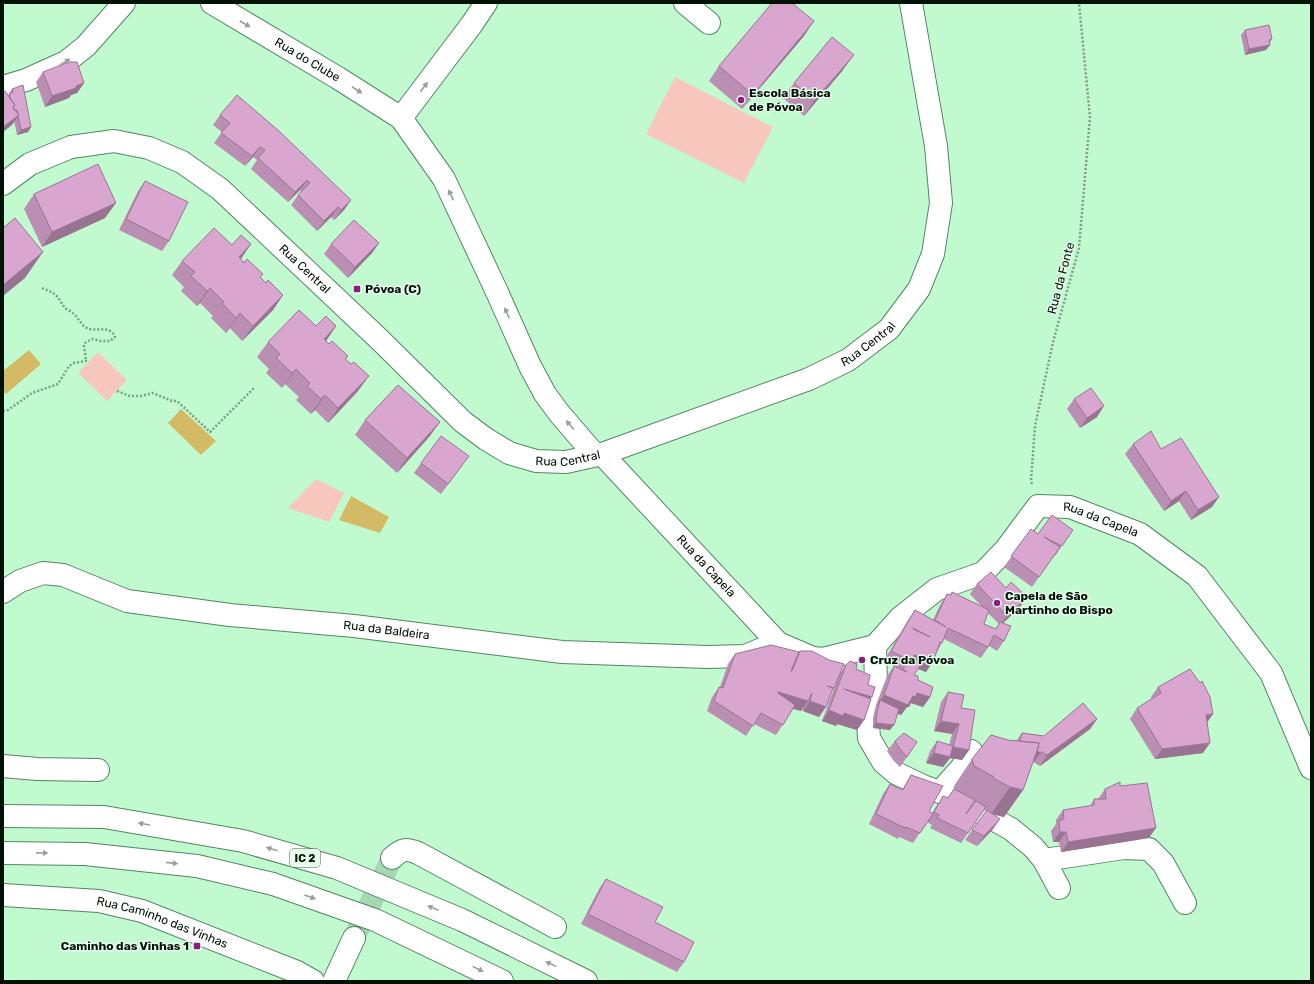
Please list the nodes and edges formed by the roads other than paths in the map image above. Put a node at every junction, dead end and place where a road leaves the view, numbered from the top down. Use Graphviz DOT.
graph roads {
  1 [pos="124,3"];
  2 [pos="212,3"];
  3 [pos="486,3"];
  4 [pos="685,3"];
  5 [pos="911,3"];
  6 [pos="709,23"];
  7 [pos="3,87"];
  8 [pos="401,118"];
  9 [pos="3,184"];
  10 [pos="598,455"];
  11 [pos="3,592"];
  12 [pos="778,643"];
  13 [pos="875,646"];
  14 [pos="823,659"];
  15 [pos="862,675"];
  16 [pos="971,751"];
  17 [pos="3,766"];
  18 [pos="1311,768"];
  19 [pos="98,770"];
  20 [pos="940,792"];
  21 [pos="3,807"];
  22 [pos="3,816"];
  23 [pos="38,816"];
  24 [pos="3,853"];
  25 [pos="392,858"];
  26 [pos="1044,860"];
  27 [pos="1059,888"];
  28 [pos="3,895"];
  29 [pos="1185,903"];
  30 [pos="556,927"];
  31 [pos="354,938"];
  32 [pos="313,981"];
  33 [pos="334,981"];
  34 [pos="502,981"];
  35 [pos="586,981"];
  7 -- 1 [label="main road, one-way"];
  2 -- 8 [label="main road, Rua do Clube, one-way"];
  8 -- 3 [label="main road, one-way"];
  4 -- 6 [label="main road"];
  5 -- 10 [label="main road, Rua Central"];
  10 -- 8 [label="main road, Rua da Capela, one-way"];
  9 -- 10 [label="main road, Rua Central"];
  10 -- 12 [label="main road, Rua da Capela"];
  11 -- 12 [label="main road, Rua da Baldeira"];
  12 -- 14 [label="main road, Rua da Capela"];
  13 -- 14 [label="main road, Rua da Capela"];
  13 -- 15 [label="main road"];
  13 -- 18 [label="main road, Rua da Capela"];
  14 -- 15 [label="main road, Rua da Capela"];
  15 -- 20 [label="main road"];
  16 -- 20 [label="main road"];
  17 -- 19 [label="main road"];
  20 -- 26 [label="main road"];
  21 -- 23 [label="main road"];
  22 -- 23 [label="main road, IC 2"];
  35 -- 23 [label="main road, IC 2, one-way"];
  24 -- 34 [label="main road, one-way"];
  25 -- 30 [label="main road"];
  26 -- 27 [label="main road"];
  26 -- 29 [label="main road"];
  28 -- 32 [label="main road, Rua Caminho das Vinhas"];
  31 -- 33 [label="main road"];
}
